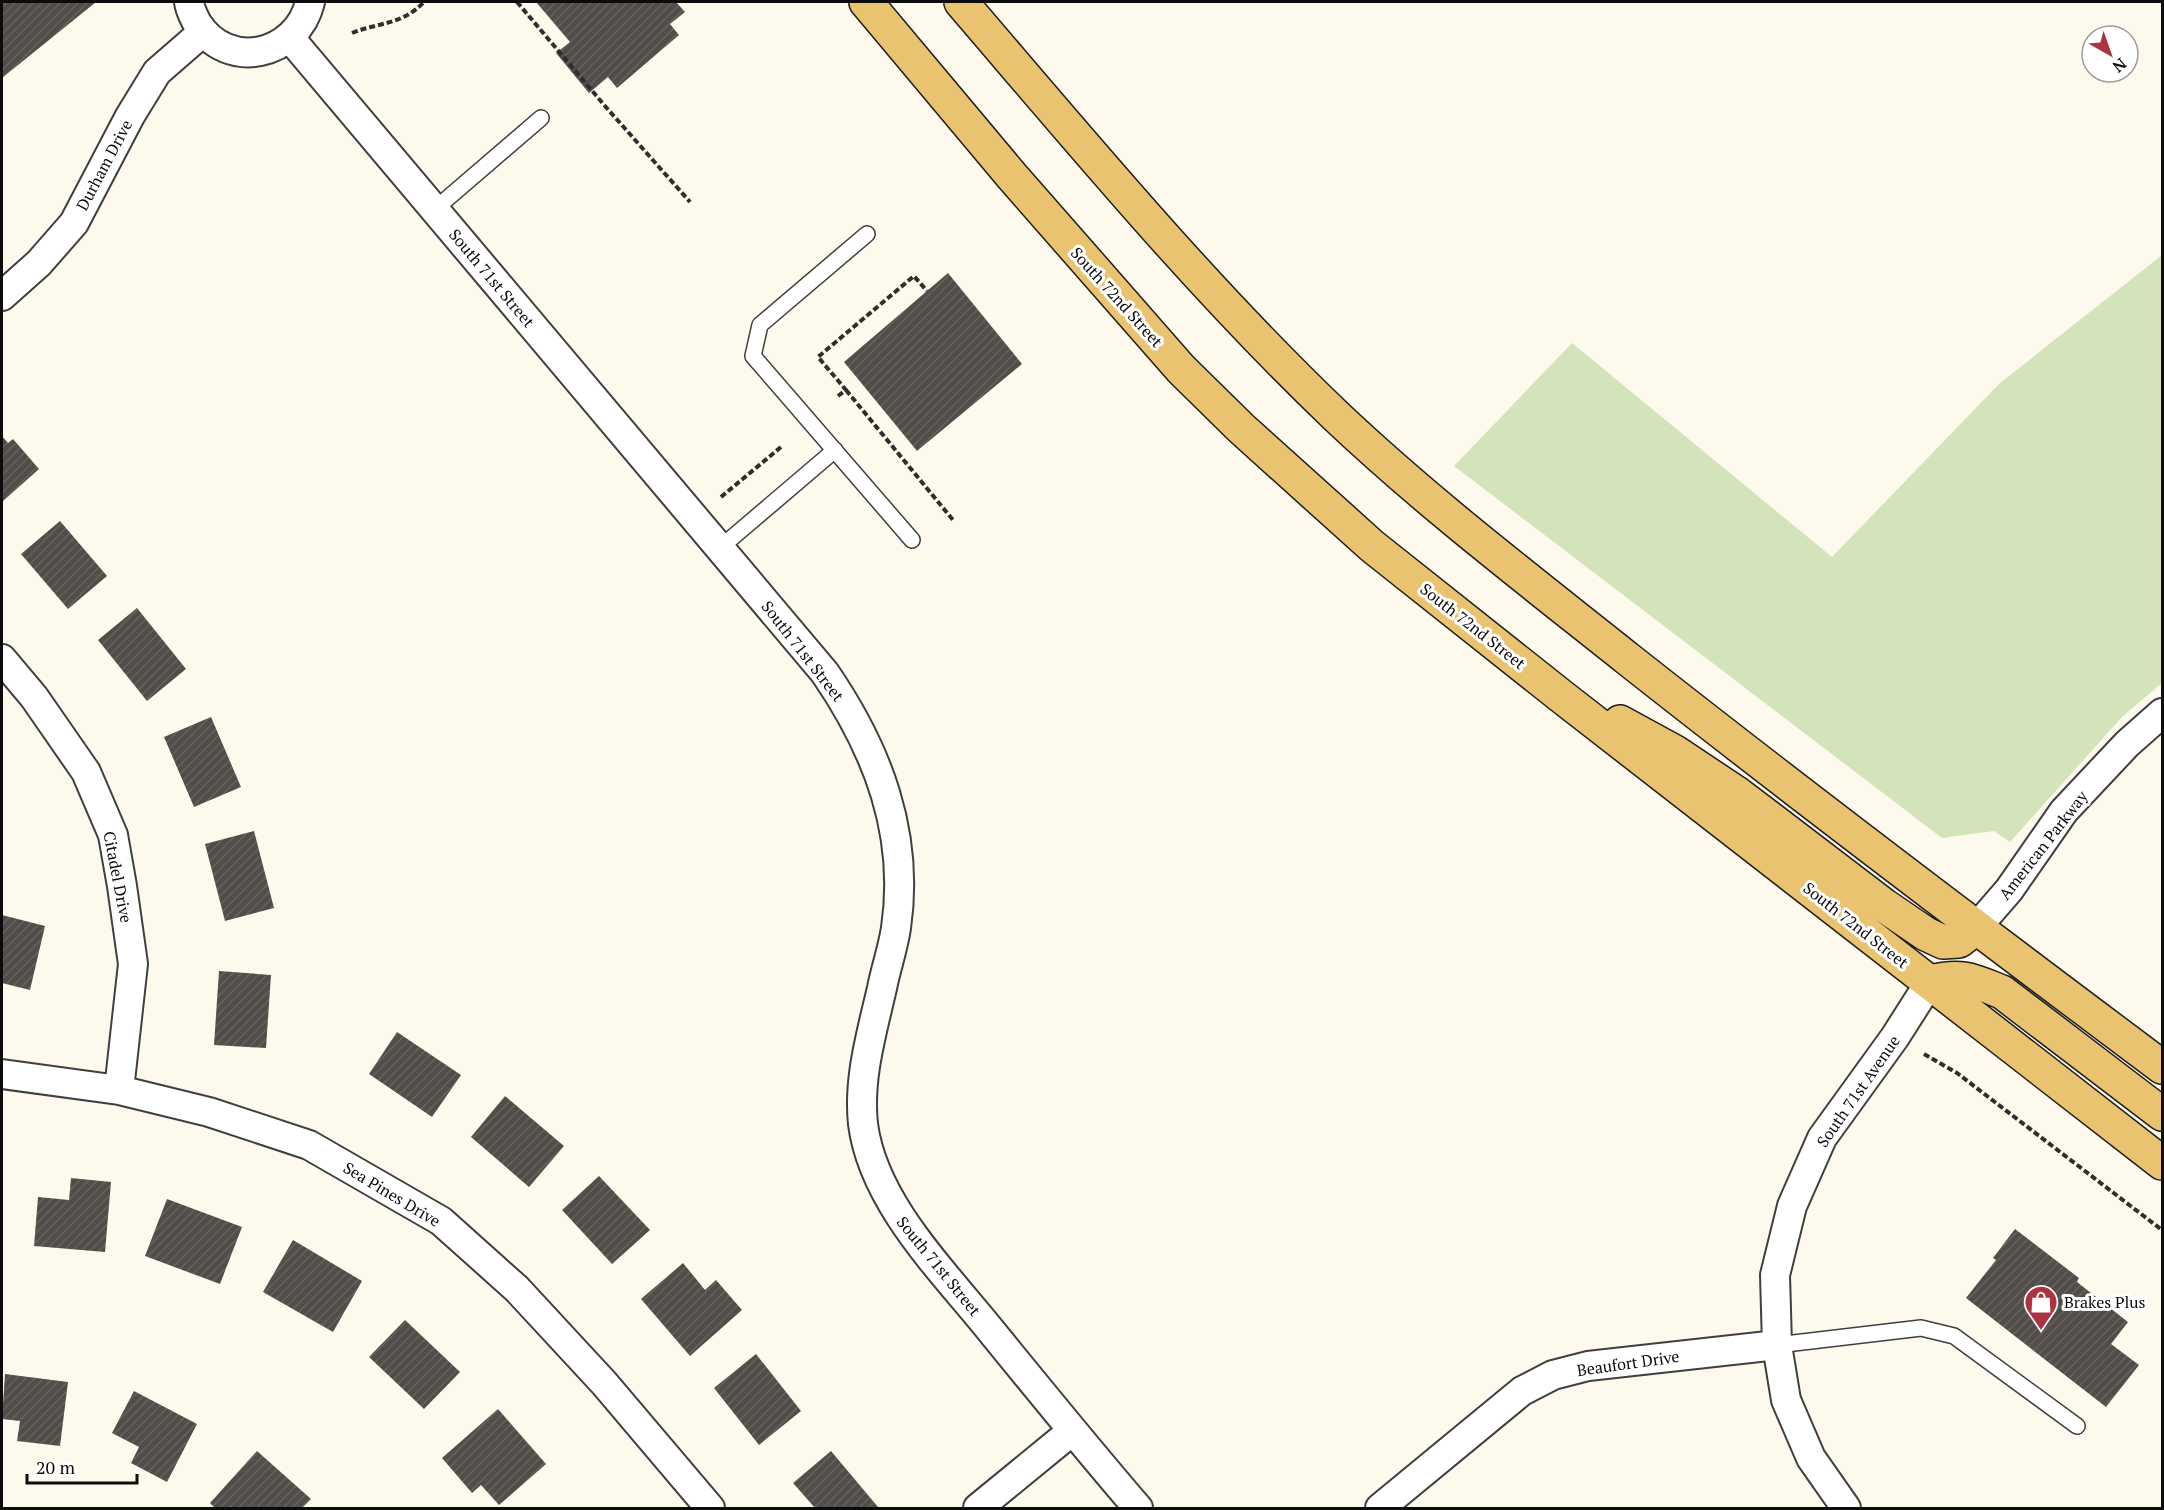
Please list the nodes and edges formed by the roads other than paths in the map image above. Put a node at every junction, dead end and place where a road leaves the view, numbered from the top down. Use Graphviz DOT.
graph roads {
  1 [pos="189,2"];
  2 [pos="310,2"];
  3 [pos="866,2"];
  4 [pos="961,2"];
  5 [pos="203,32"];
  6 [pos="290,38"];
  7 [pos="541,118"];
  8 [pos="434,210"];
  9 [pos="867,234"];
  10 [pos="2,296"];
  11 [pos="834,450"];
  12 [pos="912,540"];
  13 [pos="720,548"];
  14 [pos="2,659"];
  15 [pos="1561,696"];
  16 [pos="2163,713"];
  17 [pos="1976,928"];
  18 [pos="1930,982"];
  19 [pos="2163,1067"];
  20 [pos="2,1074"];
  21 [pos="119,1090"];
  22 [pos="2163,1114"];
  23 [pos="2163,1163"];
  24 [pos="1777,1345"];
  25 [pos="2077,1426"];
  26 [pos="1072,1431"];
  27 [pos="710,1509"];
  28 [pos="978,1509"];
  29 [pos="1138,1509"];
  30 [pos="1380,1509"];
  31 [pos="1846,1509"];
  1 -- 5 [label="street"];
  2 -- 6 [label="street"];
  3 -- 15 [label="main road, South 72nd Street"];
  4 -- 17 [label="main road"];
  5 -- 6 [label="street"];
  5 -- 10 [label="street, Durham Drive"];
  6 -- 8 [label="street, South 71st Street"];
  7 -- 8 [label="lane"];
  8 -- 13 [label="street, South 71st Street"];
  9 -- 11 [label="lane"];
  11 -- 12 [label="lane"];
  11 -- 13 [label="lane"];
  13 -- 26 [label="street, South 71st Street"];
  14 -- 21 [label="street, Citadel Drive"];
  15 -- 17 [label="main road"];
  15 -- 18 [label="main road, South 72nd Street"];
  16 -- 17 [label="street, American Parkway"];
  17 -- 19 [label="main road"];
  18 -- 22 [label="main road"];
  18 -- 23 [label="main road, South 72nd Street"];
  18 -- 24 [label="street, South 71st Avenue"];
  20 -- 21 [label="street, Sea Pines Drive"];
  21 -- 27 [label="street, Sea Pines Drive"];
  24 -- 25 [label="lane"];
  24 -- 30 [label="street, Beaufort Drive"];
  24 -- 31 [label="street, South 71st Avenue"];
  26 -- 28 [label="street"];
  26 -- 29 [label="street, South 71st Street"];
}
